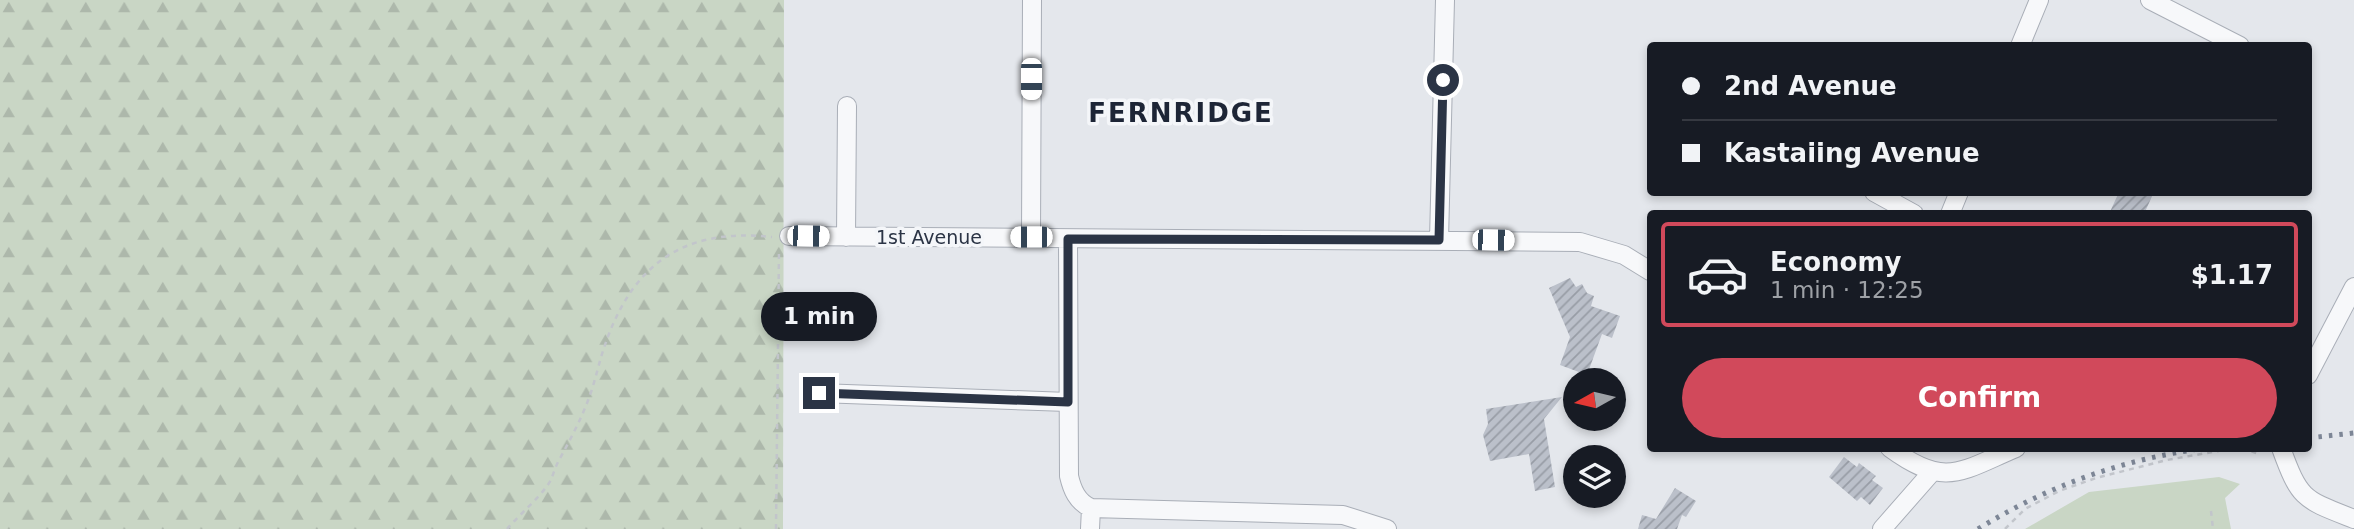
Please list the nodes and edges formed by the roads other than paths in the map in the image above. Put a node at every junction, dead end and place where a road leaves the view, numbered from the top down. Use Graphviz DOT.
graph roads {
  1 [pos="1031,0"];
  2 [pos="1445,0"];
  3 [pos="2039,0"];
  4 [pos="2150,0"];
  5 [pos="2022,42"];
  6 [pos="2232,42"];
  7 [pos="847,106"];
  8 [pos="1881,196"];
  9 [pos="1907,210"];
  10 [pos="789,236"];
  11 [pos="846,237"];
  12 [pos="1031,237"];
  13 [pos="1068,239"];
  14 [pos="1439,240"];
  15 [pos="1647,269"];
  16 [pos="2354,287"];
  17 [pos="2312,367"];
  18 [pos="819,393"];
  19 [pos="1068,402"];
  20 [pos="1897,452"];
  21 [pos="2007,452"];
  22 [pos="2283,452"];
  23 [pos="1932,472"];
  24 [pos="1091,508"];
  25 [pos="2354,519"];
  26 [pos="1090,529"];
  27 [pos="1387,529"];
  28 [pos="1882,529"];
  1 -- 12 [label="street"];
  2 -- 14 [label="street"];
  3 -- 5 [label="street"];
  4 -- 6 [label="street"];
  7 -- 11 [label="street"];
  8 -- 9 [label="street"];
  10 -- 11 [label="street, 1st Avenue"];
  11 -- 12 [label="street, 1st Avenue"];
  12 -- 13 [label="street, 1st Avenue"];
  13 -- 14 [label="street, 1st Avenue"];
  13 -- 19 [label="street"];
  14 -- 15 [label="street, 1st Avenue"];
  16 -- 17 [label="street"];
  18 -- 19 [label="street"];
  19 -- 24 [label="street"];
  20 -- 23 [label="street"];
  21 -- 23 [label="street"];
  22 -- 25 [label="street"];
  23 -- 28 [label="street"];
  24 -- 26 [label="street"];
  24 -- 27 [label="street"];
}
